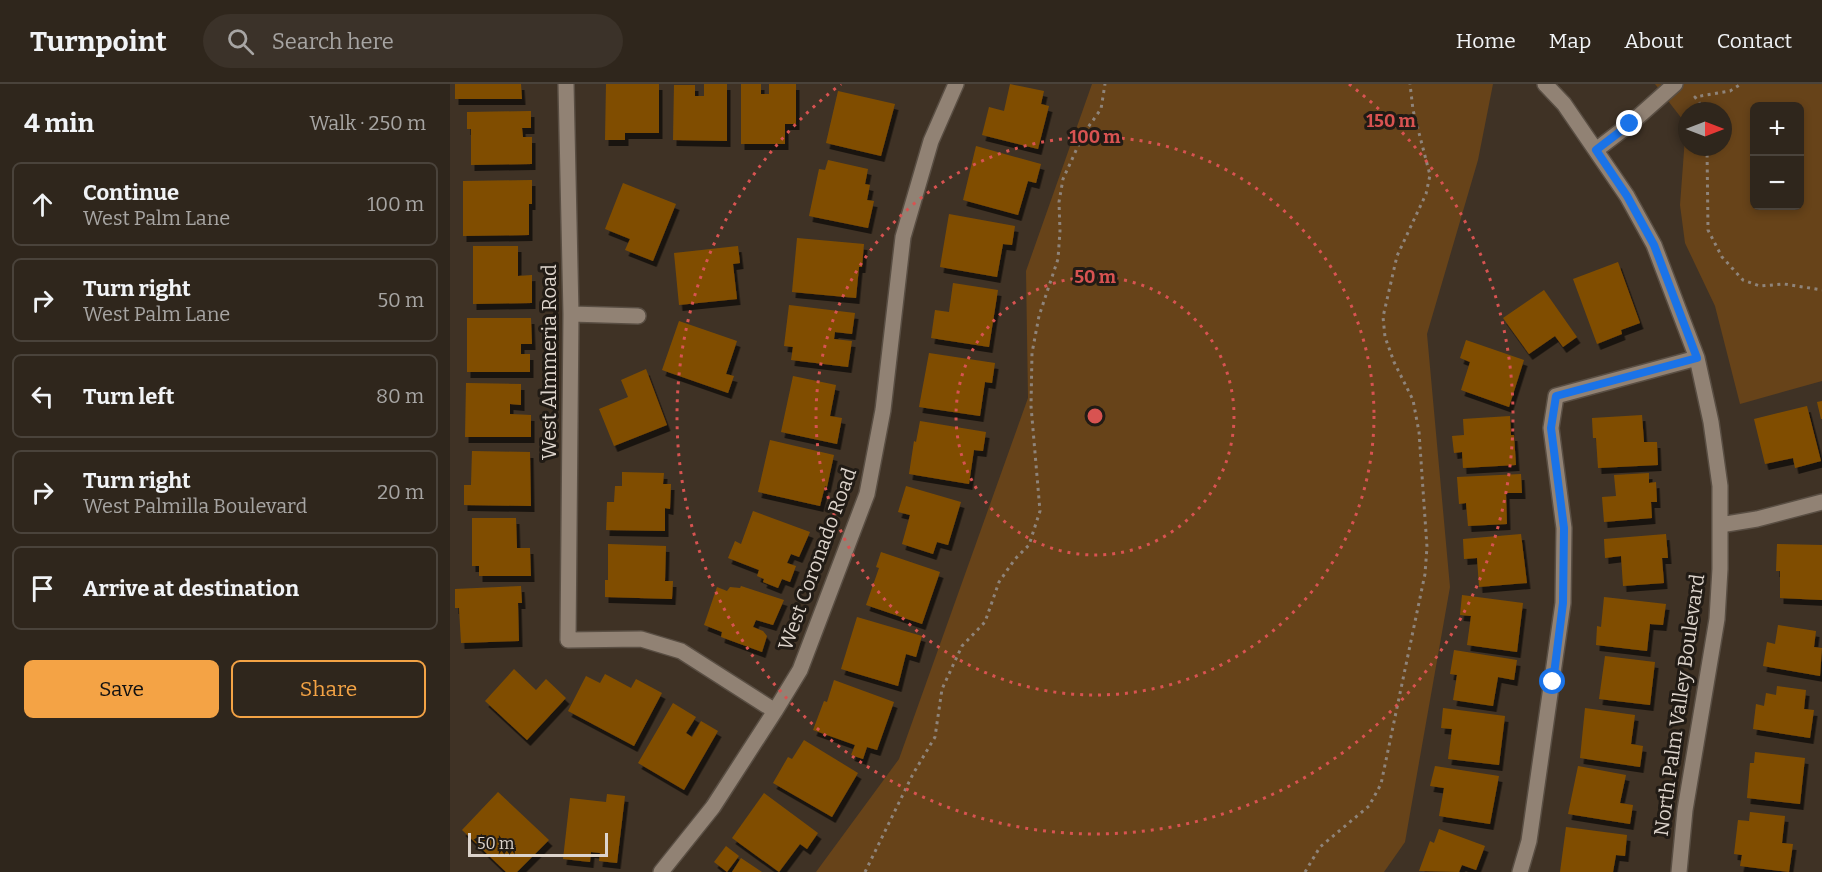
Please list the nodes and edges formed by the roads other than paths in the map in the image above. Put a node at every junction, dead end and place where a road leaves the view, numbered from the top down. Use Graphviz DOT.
graph roads {
  1 [pos="566,84"];
  2 [pos="956,84"];
  3 [pos="1545,84"];
  4 [pos="1675,84"];
  5 [pos="1596,150"];
  6 [pos="571,314"];
  7 [pos="638,316"];
  8 [pos="1697,358"];
  9 [pos="1822,502"];
  10 [pos="1720,525"];
  11 [pos="775,711"];
  12 [pos="661,872"];
  13 [pos="1520,872"];
  14 [pos="1679,872"];
  1 -- 6 [label="street, West Almmeria Road"];
  2 -- 11 [label="street, West Coronado Road"];
  3 -- 5 [label="street, North Palm Valley Boulevard"];
  4 -- 5 [label="street"];
  5 -- 8 [label="street, North Palm Valley Boulevard"];
  6 -- 7 [label="street"];
  6 -- 11 [label="street, West Almmeria Road"];
  8 -- 10 [label="street, North Palm Valley Boulevard"];
  8 -- 13 [label="street"];
  9 -- 10 [label="street"];
  10 -- 14 [label="street, North Palm Valley Boulevard"];
  11 -- 12 [label="street, West Coronado Road"];
}
